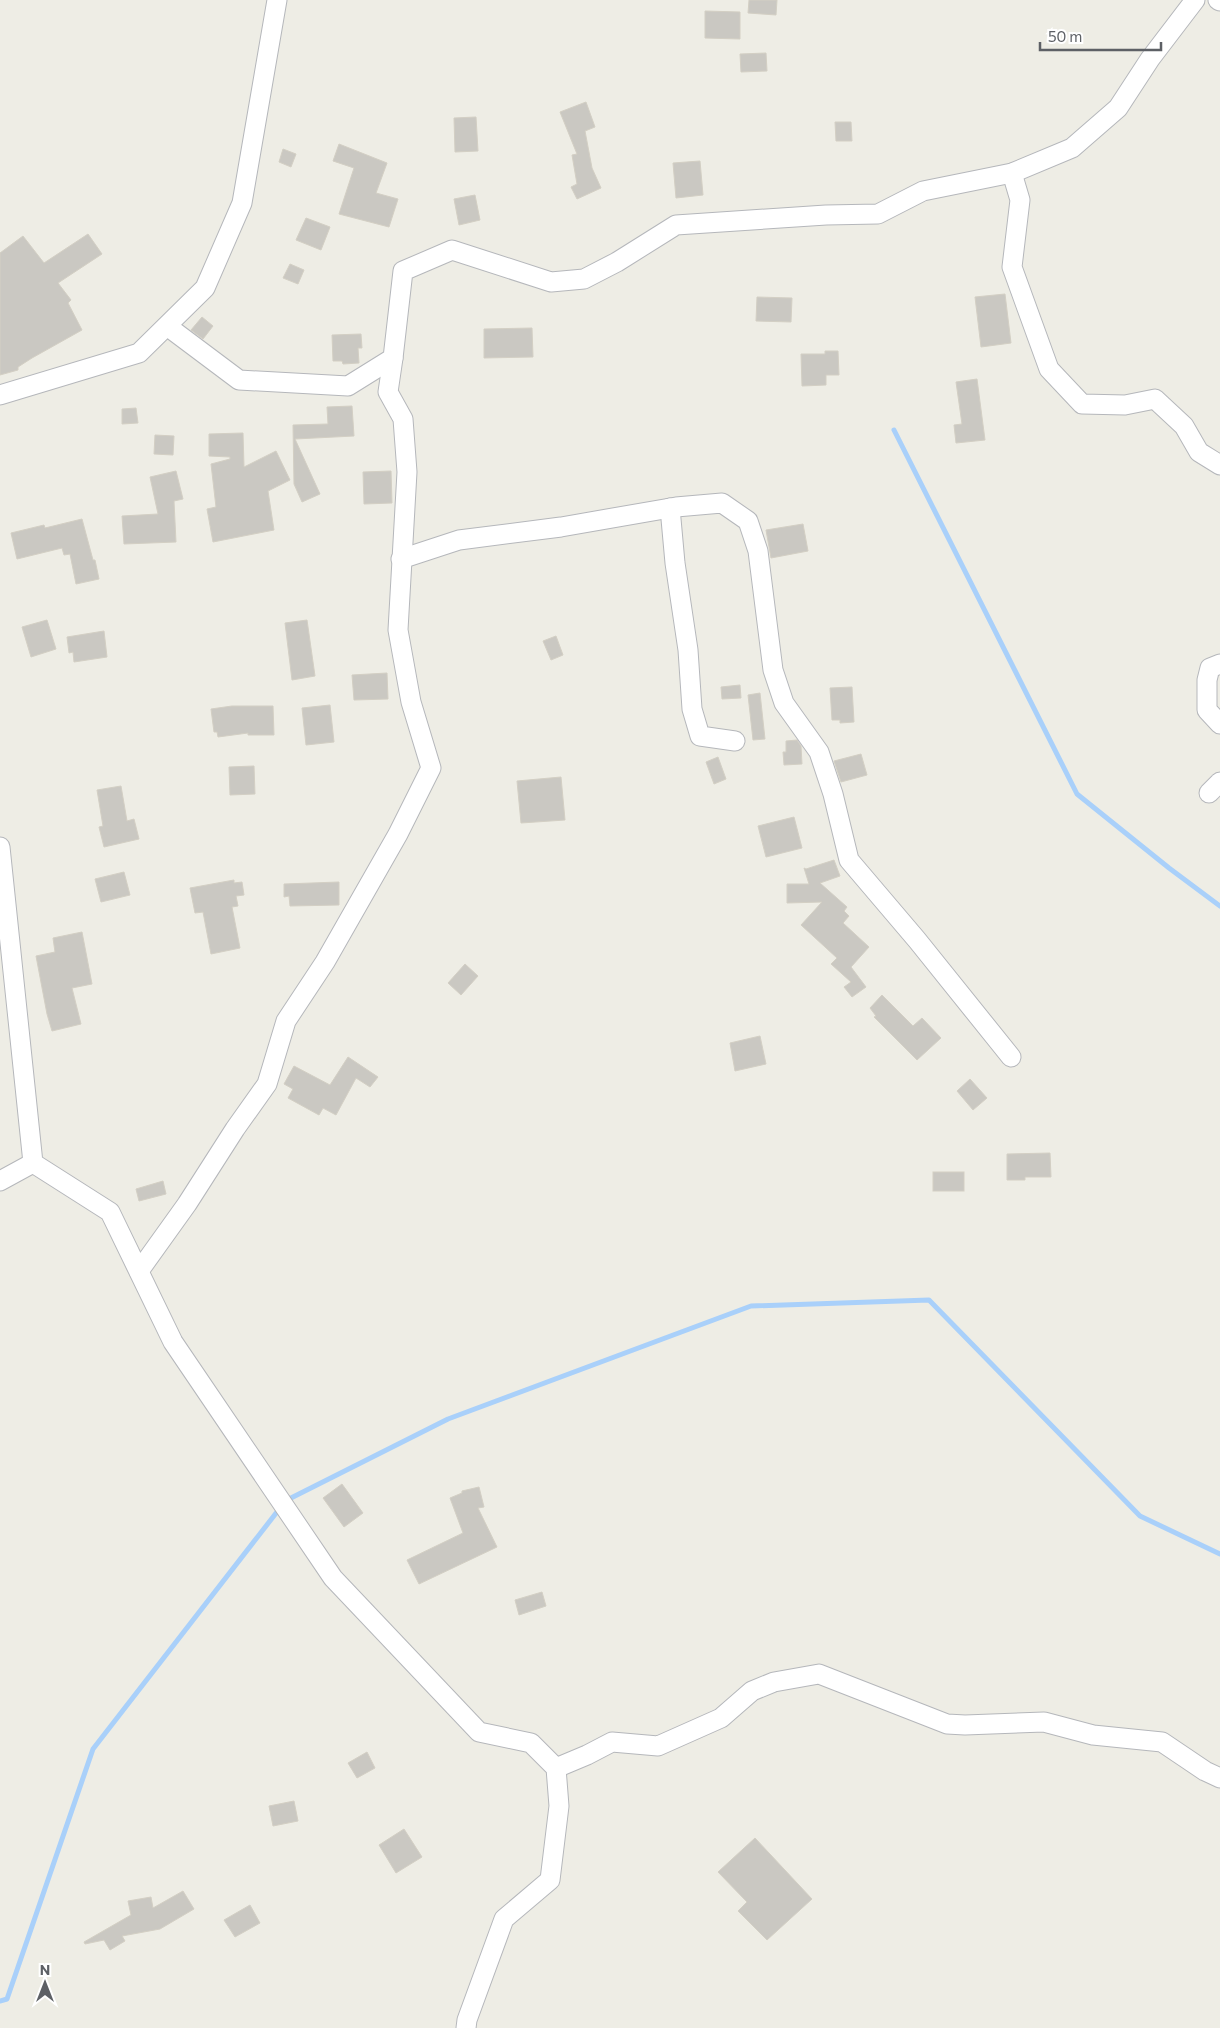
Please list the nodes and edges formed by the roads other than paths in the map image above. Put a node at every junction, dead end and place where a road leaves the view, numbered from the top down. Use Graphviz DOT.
graph roads {
  1 [pos="277,0"];
  2 [pos="1195,0"];
  3 [pos="1012,173"];
  4 [pos="167,326"];
  5 [pos="393,358"];
  6 [pos="0,395"];
  7 [pos="1220,464"];
  8 [pos="670,508"];
  9 [pos="401,559"];
  10 [pos="1220,664"];
  11 [pos="1220,724"];
  12 [pos="736,741"];
  13 [pos="0,847"];
  14 [pos="1011,1057"];
  15 [pos="33,1163"];
  16 [pos="0,1181"];
  17 [pos="139,1272"];
  18 [pos="556,1768"];
  19 [pos="1220,1778"];
  20 [pos="466,2028"];
  1 -- 4 [label="street"];
  2 -- 3 [label="street"];
  3 -- 5 [label="street"];
  3 -- 7 [label="street"];
  4 -- 5 [label="street"];
  4 -- 6 [label="street"];
  5 -- 9 [label="street"];
  8 -- 9 [label="street"];
  8 -- 12 [label="street"];
  8 -- 14 [label="street"];
  9 -- 17 [label="street"];
  10 -- 11 [label="street"];
  13 -- 15 [label="street"];
  15 -- 16 [label="street"];
  15 -- 17 [label="street"];
  17 -- 18 [label="street"];
  18 -- 19 [label="street"];
  18 -- 20 [label="street"];
}
